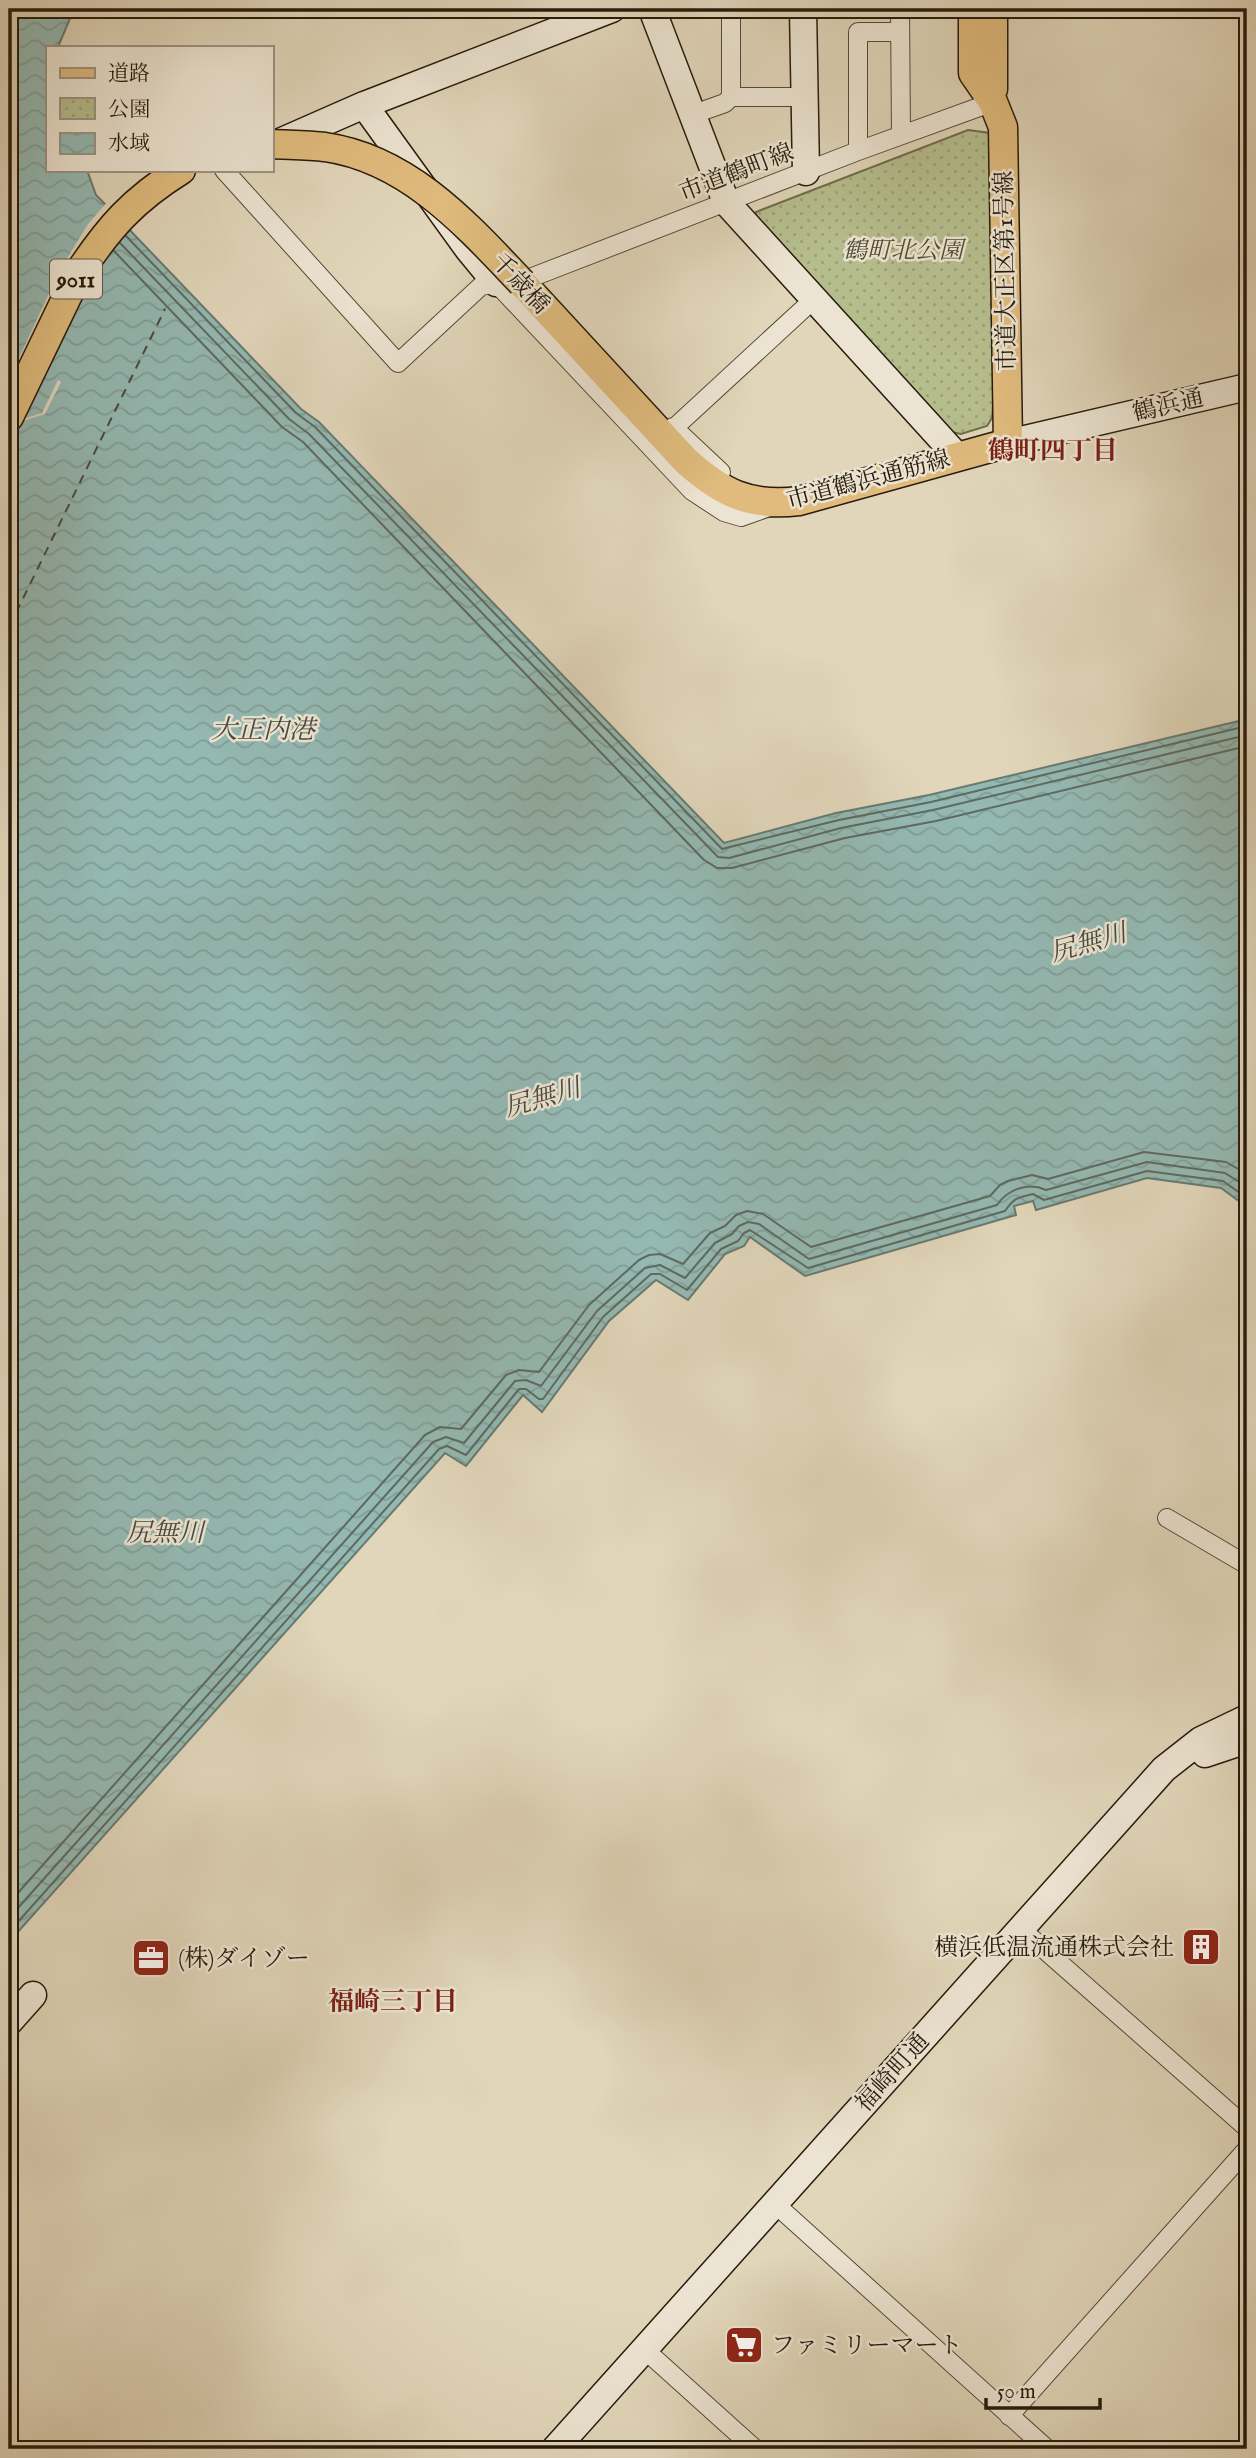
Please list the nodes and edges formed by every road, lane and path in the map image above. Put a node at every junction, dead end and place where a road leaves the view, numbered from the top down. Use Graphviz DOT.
graph roads {
  1 [pos="612,9"];
  2 [pos="652,9"];
  3 [pos="731,9"];
  4 [pos="803,9"];
  5 [pos="900,9"];
  6 [pos="972,9"];
  7 [pos="993,9"];
  8 [pos="900,32"];
  9 [pos="731,97"];
  10 [pos="804,97"];
  11 [pos="993,102"];
  12 [pos="363,105"];
  13 [pos="694,114"];
  14 [pos="901,135"];
  15 [pos="273,144"];
  16 [pos="273,145"];
  17 [pos="858,151"];
  18 [pos="178,172"];
  19 [pos="225,172"];
  20 [pos="806,172"];
  21 [pos="726,202"];
  22 [pos="530,278"];
  23 [pos="496,283"];
  24 [pos="814,299"];
  25 [pos="1247,387"];
  26 [pos="9,417"];
  27 [pos="674,428"];
  28 [pos="1008,443"];
  29 [pos="957,455"];
  30 [pos="725,483"];
  31 [pos="781,503"];
  32 [pos="1167,1518"];
  33 [pos="1247,1565"];
  34 [pos="1247,1718"];
  35 [pos="1247,1740"];
  36 [pos="1164,1769"];
  37 [pos="1021,1929"];
  38 [pos="33,1996"];
  39 [pos="9,2022"];
  40 [pos="1247,2127"];
  41 [pos="1247,2149"];
  42 [pos="774,2203"];
  43 [pos="644,2349"];
  44 [pos="1009,2416"];
  45 [pos="555,2449"];
  46 [pos="755,2449"];
  47 [pos="1046,2449"];
  1 -- 12 [label="street"];
  2 -- 13 [label="street"];
  3 -- 9 [label="street"];
  4 -- 10 [label="street"];
  5 -- 8 [label="street"];
  6 -- 11 [label="main road"];
  7 -- 11 [label="main road"];
  8 -- 14 [label="street"];
  8 -- 17 [label="street"];
  9 -- 10 [label="street"];
  9 -- 13 [label="street"];
  10 -- 20 [label="street"];
  11 -- 14 [label="street, 市道鶴町線"];
  11 -- 28 [label="main road, 市道大正区第1号線"];
  12 -- 15 [label="street"];
  12 -- 23 [label="street"];
  13 -- 21 [label="street"];
  14 -- 17 [label="street, 市道鶴町線"];
  16 -- 30 [label="main road, 千歳橋, bridge"];
  17 -- 20 [label="street, 市道鶴町線"];
  18 -- 26 [label="main road, 9011"];
  19 -- 23 [label="street"];
  20 -- 21 [label="street, 市道鶴町線"];
  21 -- 22 [label="street, 市道鶴町線"];
  21 -- 24 [label="street"];
  22 -- 23 [label="street, 市道鶴町線"];
  22 -- 27 [label="street"];
  23 -- 31 [label="street"];
  24 -- 27 [label="street"];
  24 -- 29 [label="street"];
  25 -- 28 [label="street, 鶴浜通"];
  27 -- 30 [label="street"];
  28 -- 29 [label="main road, 市道鶴浜通筋線"];
  29 -- 31 [label="main road, 市道鶴浜通筋線"];
  30 -- 31 [label="main road, 市道鶴浜通筋線"];
  32 -- 33 [label="street"];
  34 -- 36 [label="street, 福崎町通"];
  35 -- 36 [label="street"];
  36 -- 37 [label="street, 福崎町通"];
  37 -- 40 [label="street"];
  37 -- 42 [label="street, 福崎町通"];
  38 -- 39 [label="street"];
  41 -- 44 [label="street"];
  42 -- 43 [label="street, 福崎町通"];
  42 -- 44 [label="street"];
  43 -- 45 [label="street, 福崎町通"];
  43 -- 46 [label="street"];
  44 -- 47 [label="street"];
}
